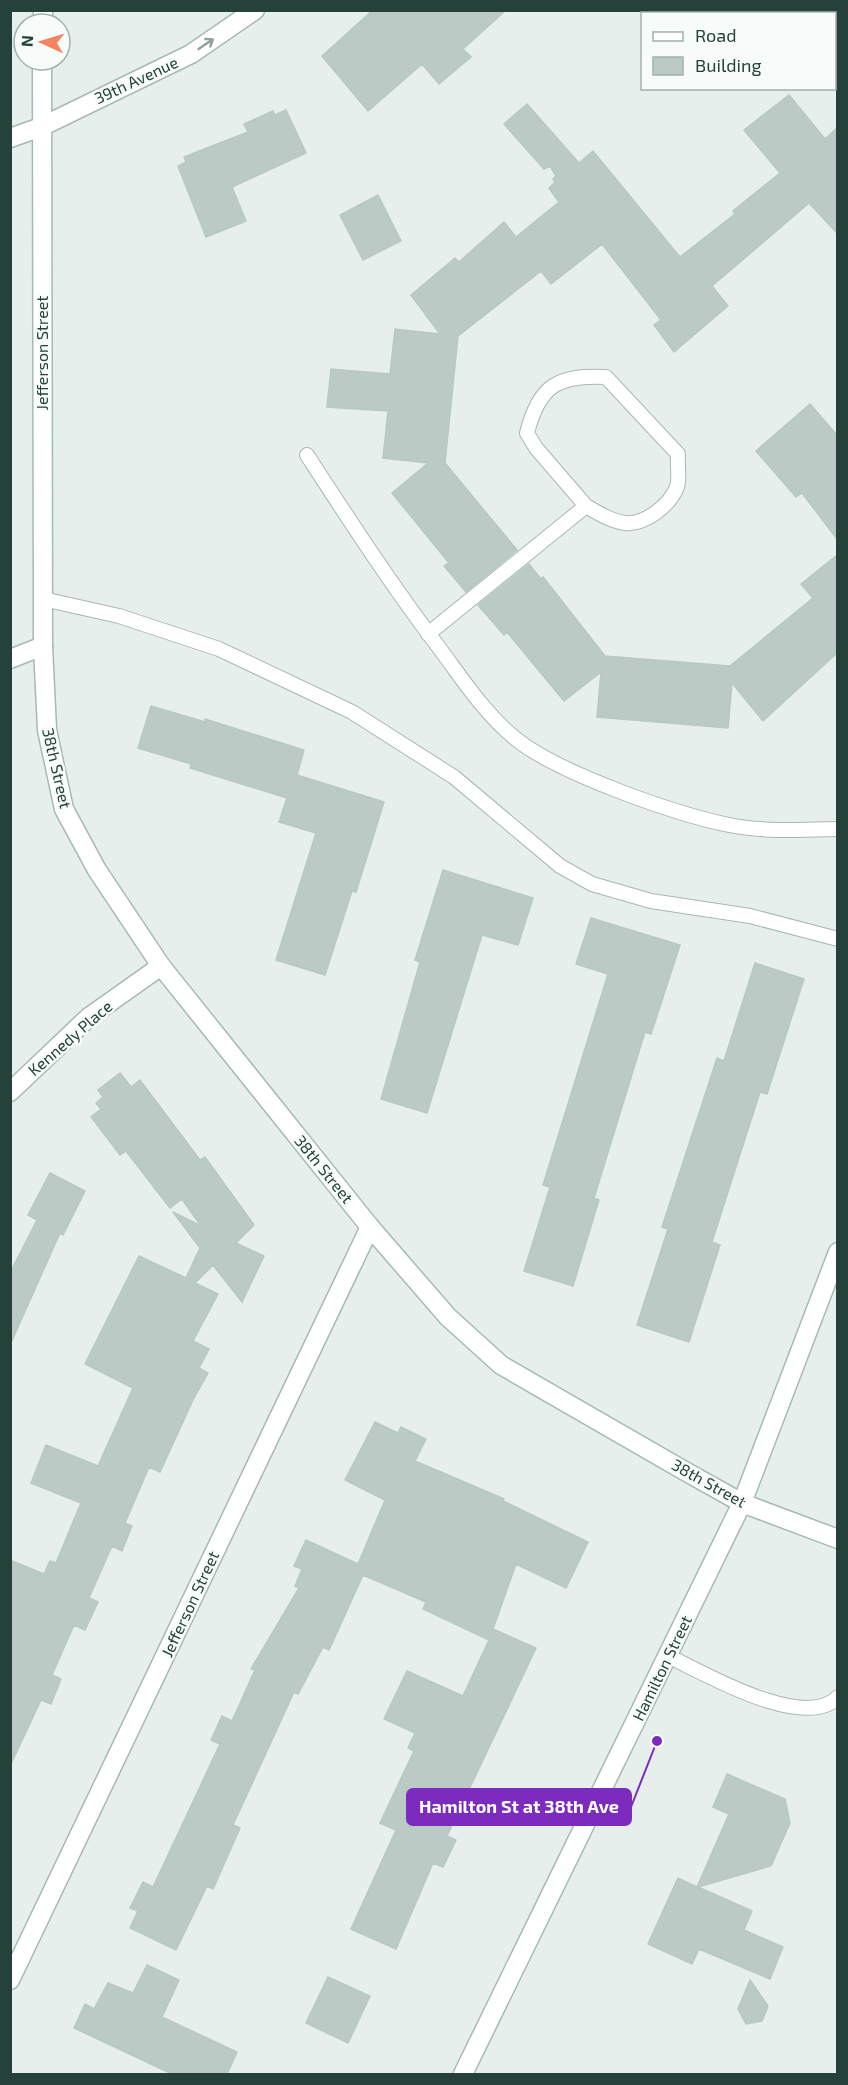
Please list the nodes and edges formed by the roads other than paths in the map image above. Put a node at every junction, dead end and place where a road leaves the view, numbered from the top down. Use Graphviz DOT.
graph roads {
  1 [pos="255,10"];
  2 [pos="42,72"];
  3 [pos="41,127"];
  4 [pos="10,138"];
  5 [pos="307,455"];
  6 [pos="586,506"];
  7 [pos="43,599"];
  8 [pos="428,634"];
  9 [pos="43,646"];
  10 [pos="10,659"];
  11 [pos="837,829"];
  12 [pos="837,939"];
  13 [pos="161,966"];
  14 [pos="10,1092"];
  15 [pos="370,1227"];
  16 [pos="837,1252"];
  17 [pos="742,1503"];
  18 [pos="837,1539"];
  19 [pos="668,1656"];
  20 [pos="837,1698"];
  21 [pos="10,1980"];
  22 [pos="463,2074"];
  3 -- 1 [label="street, 39th Avenue, one-way"];
  2 -- 3 [label="street, Jefferson Street"];
  3 -- 4 [label="street, 39th Avenue"];
  3 -- 7 [label="street, Jefferson Street"];
  5 -- 8 [label="lane"];
  6 -- 6 [label="lane"];
  6 -- 8 [label="lane"];
  7 -- 9 [label="street, Jefferson Street"];
  7 -- 12 [label="lane"];
  8 -- 11 [label="lane"];
  9 -- 10 [label="street"];
  9 -- 13 [label="street, 38th Street"];
  13 -- 14 [label="street, Kennedy Place"];
  13 -- 15 [label="street, 38th Street"];
  15 -- 17 [label="street, 38th Street"];
  15 -- 21 [label="street, Jefferson Street"];
  16 -- 17 [label="street, Hamilton Street"];
  17 -- 18 [label="street, 38th Street"];
  17 -- 19 [label="street, Hamilton Street"];
  19 -- 20 [label="lane"];
  19 -- 22 [label="street, Hamilton Street"];
}
